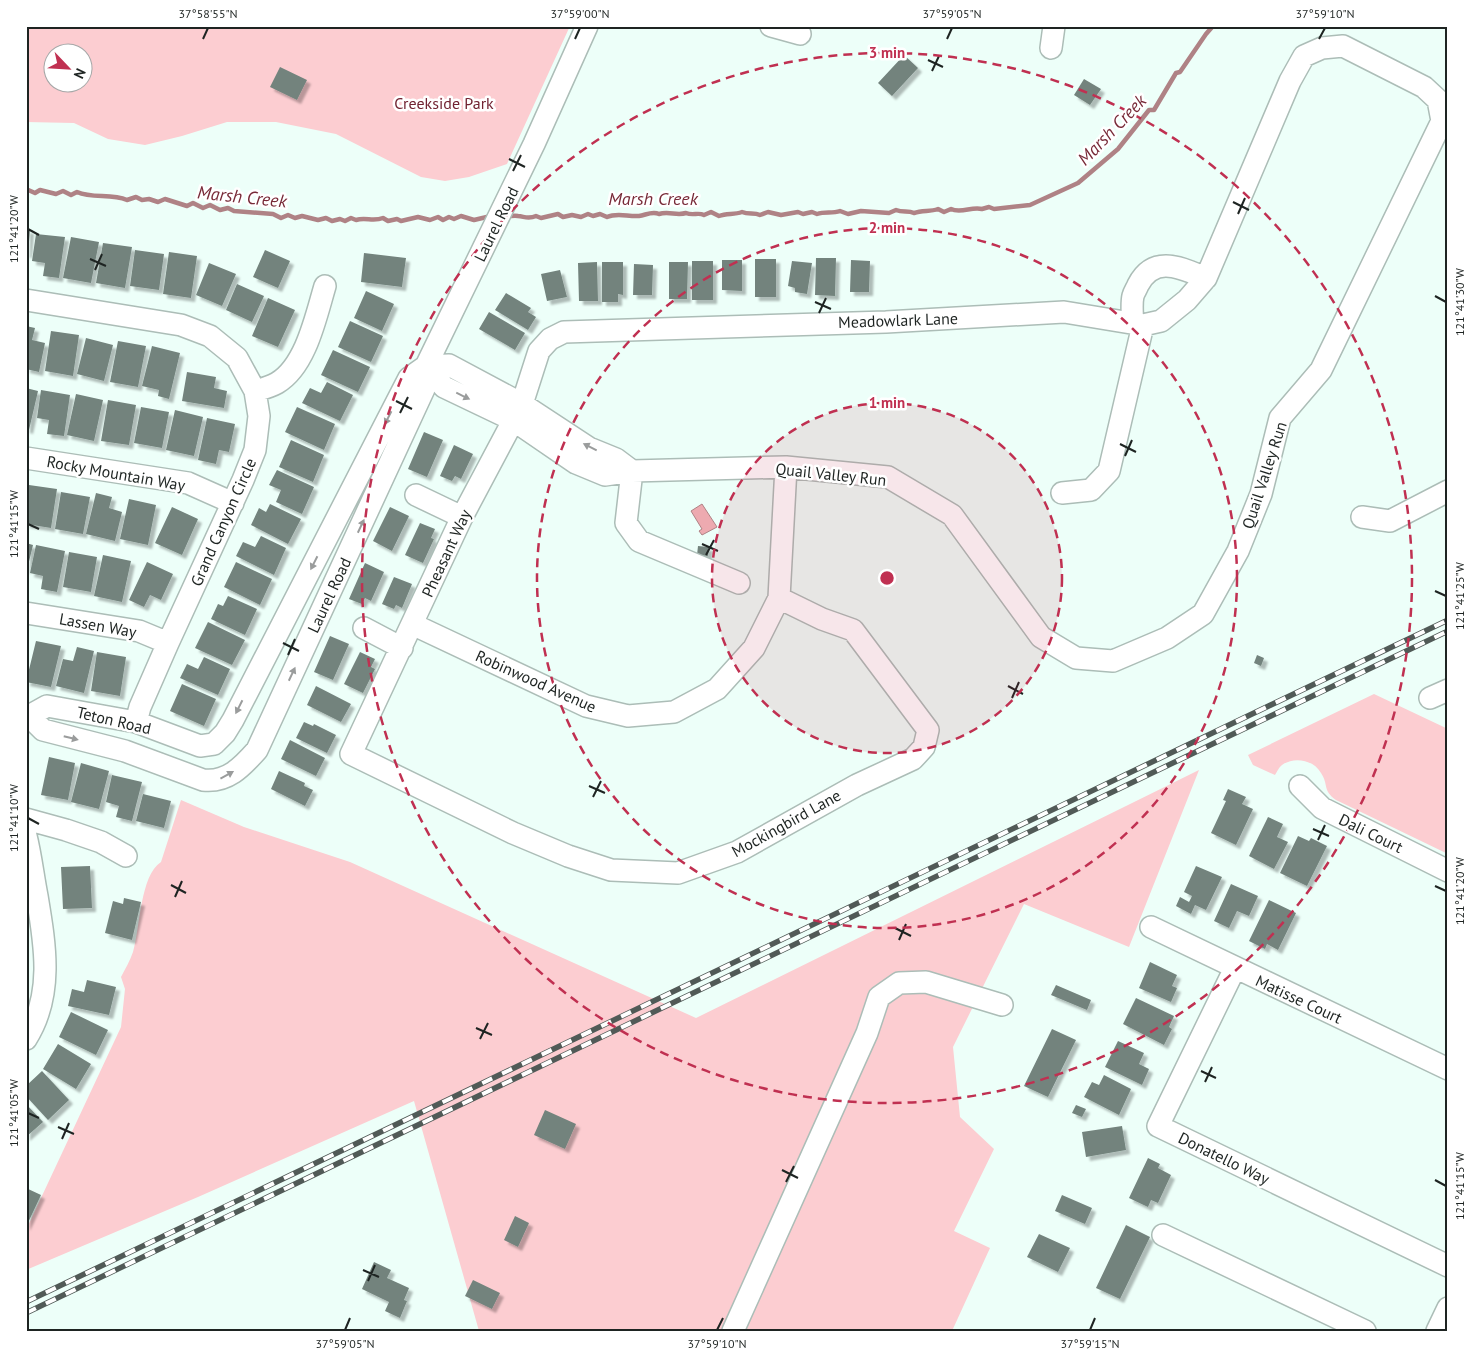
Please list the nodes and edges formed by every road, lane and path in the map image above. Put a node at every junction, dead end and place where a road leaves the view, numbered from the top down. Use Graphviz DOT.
graph roads {
  1 [pos="587,26"];
  2 [pos="771,26"];
  3 [pos="1054,26"];
  4 [pos="800,34"];
  5 [pos="1051,48"];
  6 [pos="1206,278"];
  7 [pos="325,286"];
  8 [pos="26,300"];
  9 [pos="1138,324"];
  10 [pos="539,351"];
  11 [pos="426,366"];
  12 [pos="255,391"];
  13 [pos="517,412"];
  14 [pos="26,458"];
  15 [pos="786,467"];
  16 [pos="632,471"];
  17 [pos="1448,491"];
  18 [pos="1062,493"];
  19 [pos="416,495"];
  20 [pos="232,503"];
  21 [pos="1362,516"];
  22 [pos="462,517"];
  23 [pos="740,583"];
  24 [pos="779,598"];
  25 [pos="26,613"];
  26 [pos="412,624"];
  27 [pos="364,628"];
  28 [pos="168,643"];
  29 [pos="402,648"];
  30 [pos="27,722"];
  31 [pos="136,722"];
  32 [pos="200,746"];
  33 [pos="351,754"];
  34 [pos="190,774"];
  35 [pos="1300,786"];
  36 [pos="26,819"];
  37 [pos="26,836"];
  38 [pos="126,856"];
  39 [pos="1448,871"];
  40 [pos="1152,927"];
  41 [pos="1235,968"];
  42 [pos="36,972"];
  43 [pos="1002,1005"];
  44 [pos="26,1038"];
  45 [pos="1448,1069"];
  46 [pos="1163,1235"];
  47 [pos="1448,1266"];
  48 [pos="1448,1308"];
  49 [pos="733,1331"];
  50 [pos="1365,1331"];
  51 [pos="1437,1331"];
  1 -- 11 [label="street, Laurel Road"];
  2 -- 4 [label="street"];
  3 -- 5 [label="street"];
  6 -- 9 [label="street, Quail Valley Run"];
  6 -- 9 [label="street"];
  6 -- 15 [label="street, Quail Valley Run"];
  7 -- 12 [label="street"];
  8 -- 12 [label="street, Grand Canyon Circle"];
  9 -- 10 [label="street, Meadowlark Lane"];
  9 -- 18 [label="street"];
  10 -- 13 [label="street, Pheasant Way"];
  11 -- 13 [label="street"];
  11 -- 32 [label="street, Laurel Road, one-way"];
  34 -- 11 [label="street, Laurel Road, one-way"];
  12 -- 20 [label="street, Grand Canyon Circle"];
  13 -- 16 [label="street"];
  13 -- 22 [label="street, Pheasant Way"];
  14 -- 20 [label="street, Rocky Mountain Way"];
  15 -- 16 [label="street, Quail Valley Run"];
  15 -- 24 [label="street, Robinwood Avenue"];
  16 -- 23 [label="street"];
  17 -- 21 [label="street"];
  19 -- 22 [label="street"];
  20 -- 28 [label="street, Grand Canyon Circle"];
  22 -- 26 [label="street, Pheasant Way"];
  24 -- 26 [label="street, Robinwood Avenue"];
  24 -- 33 [label="street, Mockingbird Lane"];
  25 -- 28 [label="street, Lassen Way"];
  26 -- 29 [label="street, Pheasant Way"];
  27 -- 29 [label="street"];
  28 -- 31 [label="street, Grand Canyon Circle"];
  29 -- 33 [label="street, Pheasant Way"];
  30 -- 31 [label="street, Teton Road"];
  30 -- 34 [label="street, Teton Road, one-way"];
  31 -- 32 [label="street, Teton Road"];
  35 -- 39 [label="street, Dali Court"];
  36 -- 38 [label="street"];
  37 -- 42 [label="street"];
  40 -- 41 [label="street, Matisse Court"];
  41 -- 45 [label="street, Matisse Court"];
  41 -- 47 [label="street, Donatello Way"];
  42 -- 44 [label="street"];
  43 -- 49 [label="street"];
  46 -- 50 [label="street"];
  48 -- 51 [label="street"];
}
